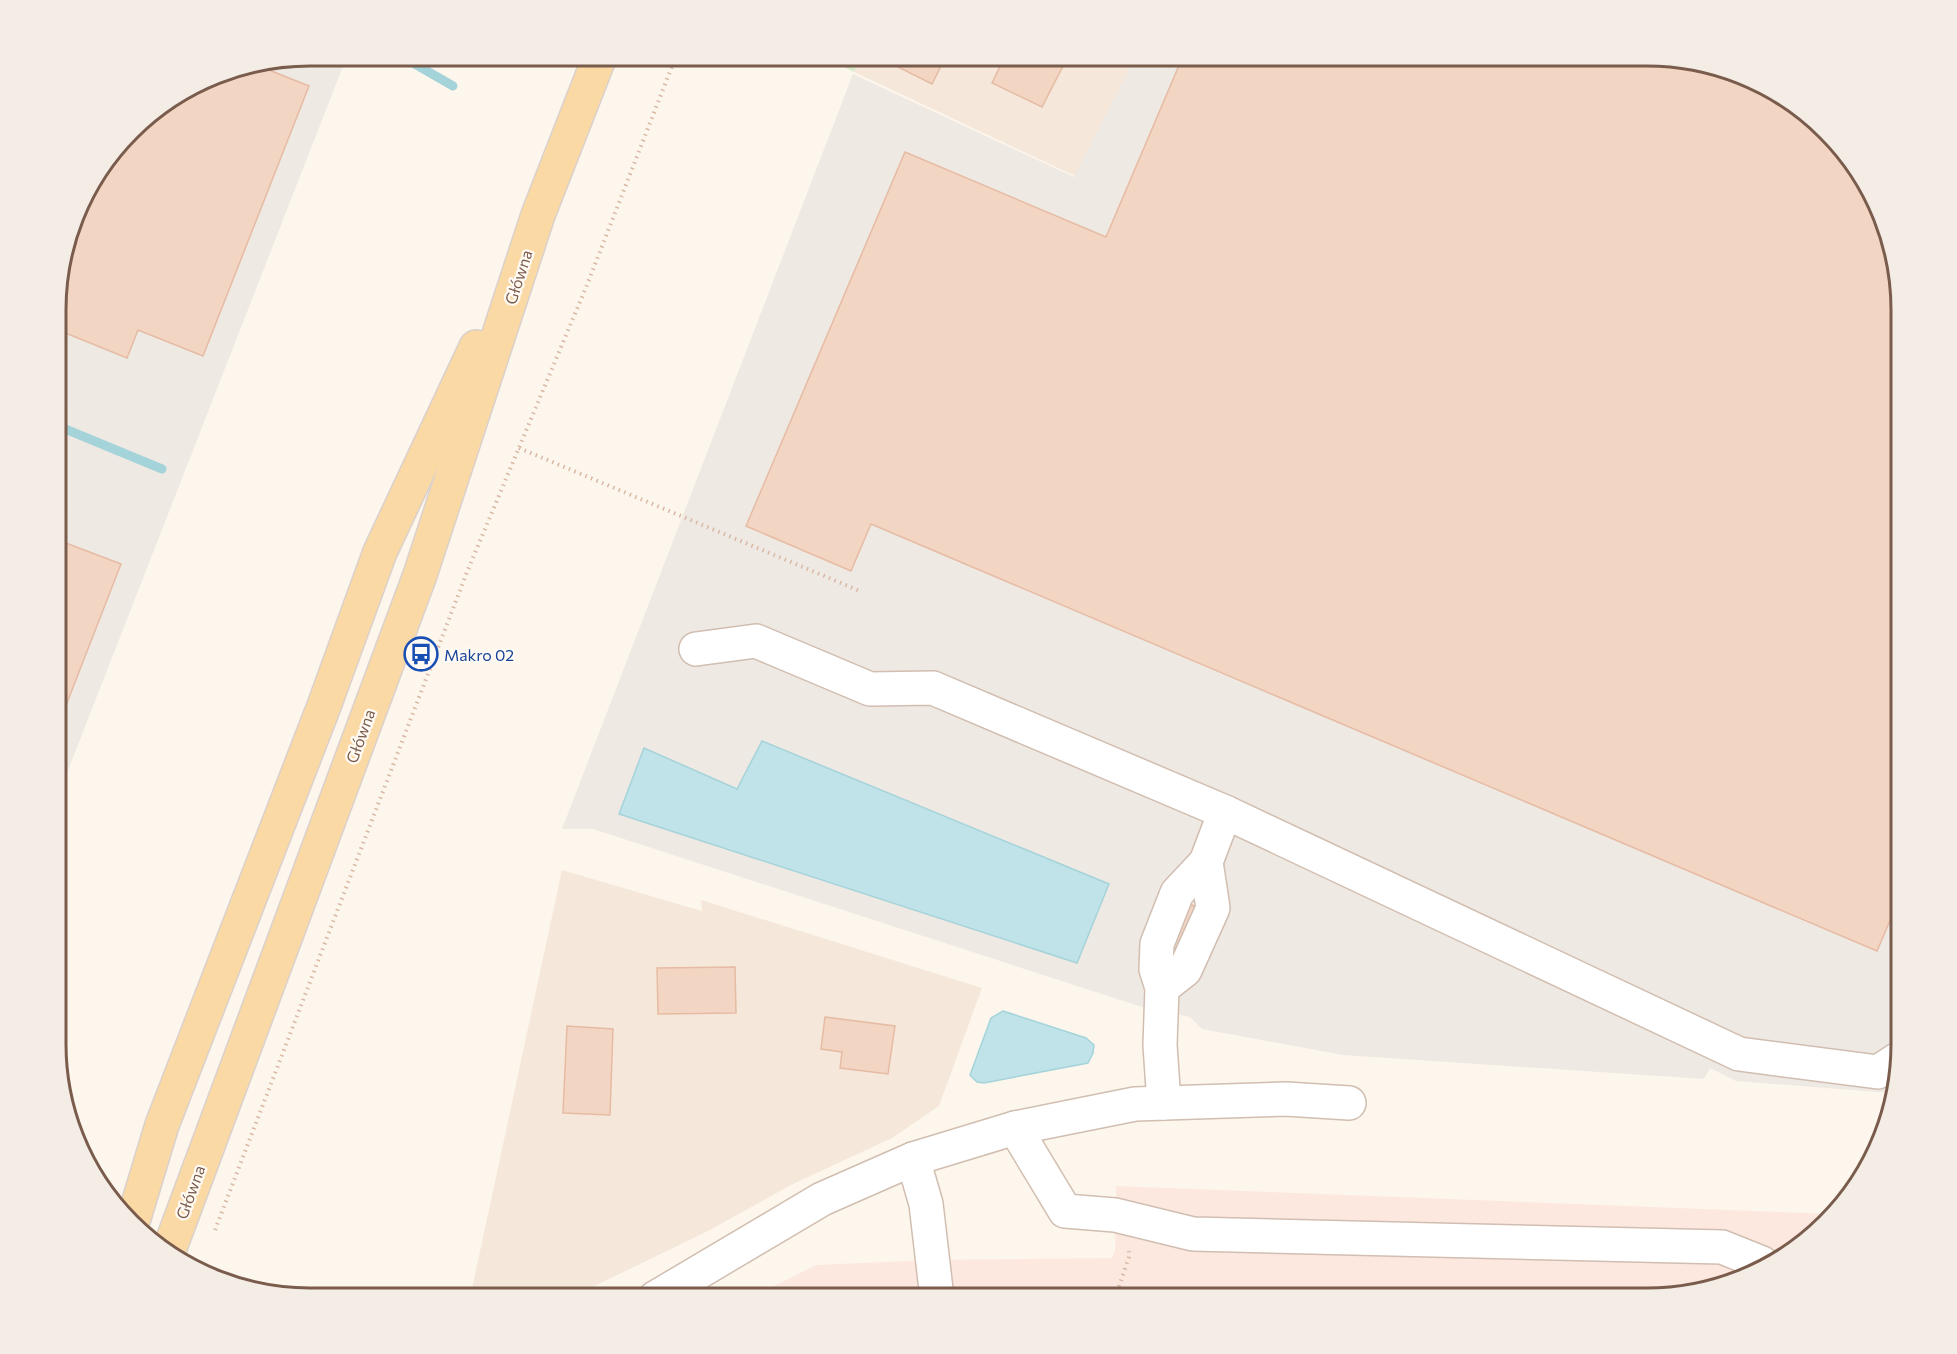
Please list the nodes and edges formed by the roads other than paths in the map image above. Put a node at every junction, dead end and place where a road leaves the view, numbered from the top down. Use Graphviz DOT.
graph roads {
  1 [pos="596,66"];
  2 [pos="538,215"];
  3 [pos="696,649"];
  4 [pos="1225,812"];
  5 [pos="1890,1065"];
  6 [pos="1164,1103"];
  7 [pos="1349,1103"];
  8 [pos="1015,1128"];
  9 [pos="914,1159"];
  10 [pos="135,1213"];
  11 [pos="171,1244"];
  12 [pos="1758,1261"];
  13 [pos="672,1288"];
  14 [pos="936,1288"];
  1 -- 2 [label="main road, Główna"];
  2 -- 10 [label="main road, Główna"];
  2 -- 11 [label="main road, Główna"];
  3 -- 4 [label="street"];
  4 -- 5 [label="street"];
  4 -- 6 [label="street"];
  6 -- 7 [label="street"];
  6 -- 8 [label="street"];
  8 -- 9 [label="street"];
  8 -- 12 [label="street"];
  9 -- 13 [label="street"];
  9 -- 14 [label="street"];
}
